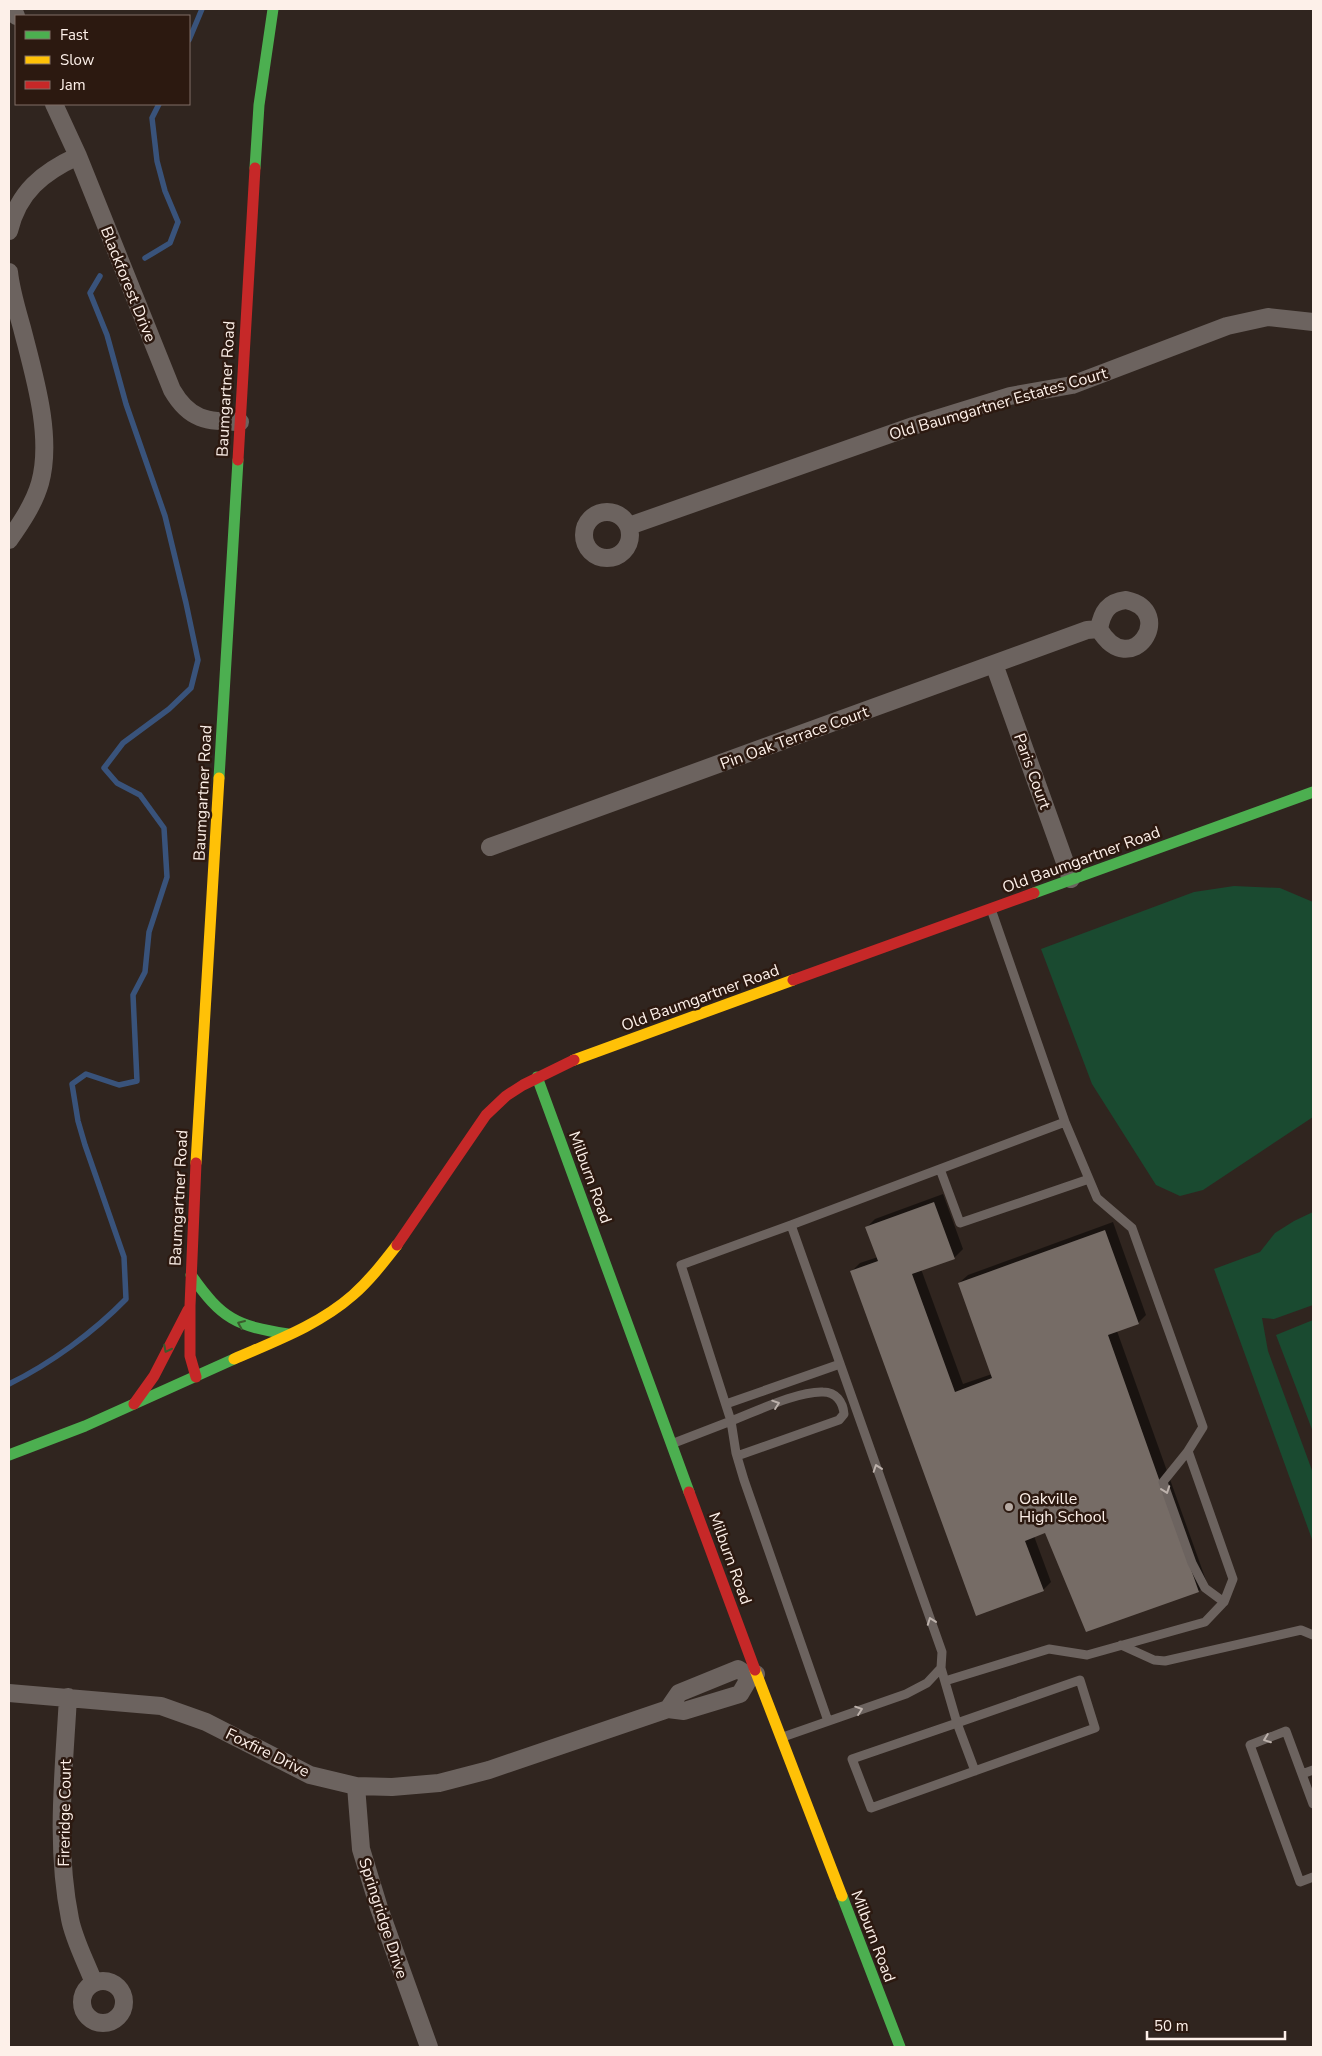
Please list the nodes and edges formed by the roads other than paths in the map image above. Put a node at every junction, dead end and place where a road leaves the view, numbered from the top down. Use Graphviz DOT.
graph roads {
  1 [pos="273,9"];
  2 [pos="54,105"];
  3 [pos="78,156"];
  4 [pos="9,230"];
  5 [pos="9,272"];
  6 [pos="1313,322"];
  7 [pos="240,422"];
  8 [pos="629,526"];
  9 [pos="9,540"];
  10 [pos="1099,629"];
  11 [pos="994,664"];
  12 [pos="1313,792"];
  13 [pos="490,847"];
  14 [pos="1071,879"];
  15 [pos="991,909"];
  16 [pos="537,1077"];
  17 [pos="1065,1122"];
  18 [pos="940,1169"];
  19 [pos="1089,1179"];
  20 [pos="791,1226"];
  21 [pos="191,1275"];
  22 [pos="190,1306"];
  23 [pos="288,1334"];
  24 [pos="840,1364"];
  25 [pos="196,1377"];
  26 [pos="134,1404"];
  27 [pos="726,1404"];
  28 [pos="731,1421"];
  29 [pos="671,1444"];
  30 [pos="1188,1451"];
  31 [pos="9,1455"];
  32 [pos="736,1456"];
  33 [pos="1224,1602"];
  34 [pos="1313,1635"];
  35 [pos="1121,1644"];
  36 [pos="941,1668"];
  37 [pos="753,1675"];
  38 [pos="944,1681"];
  39 [pos="9,1693"];
  40 [pos="68,1697"];
  41 [pos="828,1721"];
  42 [pos="957,1723"];
  43 [pos="780,1738"];
  44 [pos="1313,1770"];
  45 [pos="975,1771"];
  46 [pos="1302,1774"];
  47 [pos="356,1786"];
  48 [pos="1313,1804"];
  49 [pos="1313,1877"];
  50 [pos="94,1983"];
  51 [pos="429,2047"];
  52 [pos="900,2047"];
  1 -- 7 [label="street, Baumgartner Road"];
  2 -- 3 [label="street, Blackforest Drive"];
  3 -- 4 [label="street"];
  3 -- 7 [label="street, Blackforest Drive"];
  5 -- 9 [label="street"];
  6 -- 8 [label="street, Old Baumgartner Estates Court"];
  7 -- 21 [label="street, Baumgartner Road"];
  10 -- 11 [label="street, Pin Oak Terrace Court"];
  11 -- 13 [label="street, Pin Oak Terrace Court"];
  11 -- 14 [label="street, Paris Court"];
  12 -- 14 [label="street, Old Baumgartner Road"];
  14 -- 15 [label="street, Old Baumgartner Road"];
  15 -- 16 [label="street, Old Baumgartner Road"];
  15 -- 17 [label="lane"];
  16 -- 23 [label="street, Old Baumgartner Road"];
  16 -- 29 [label="street, Milburn Road"];
  17 -- 18 [label="lane"];
  17 -- 19 [label="lane"];
  18 -- 19 [label="lane"];
  18 -- 20 [label="lane"];
  19 -- 30 [label="lane"];
  20 -- 24 [label="lane"];
  20 -- 27 [label="lane"];
  21 -- 22 [label="street, Baumgartner Road"];
  23 -- 21 [label="street, one-way"];
  22 -- 25 [label="street, Baumgartner Road"];
  22 -- 26 [label="street, one-way"];
  23 -- 25 [label="street, Old Baumgartner Road"];
  24 -- 27 [label="lane"];
  36 -- 24 [label="lane, one-way"];
  25 -- 26 [label="street"];
  26 -- 31 [label="street"];
  27 -- 28 [label="lane"];
  28 -- 29 [label="lane"];
  28 -- 32 [label="lane"];
  28 -- 32 [label="lane, one-way"];
  29 -- 37 [label="street, Milburn Road"];
  30 -- 33 [label="lane"];
  30 -- 33 [label="lane, one-way"];
  32 -- 41 [label="lane"];
  33 -- 35 [label="lane"];
  34 -- 35 [label="lane"];
  35 -- 38 [label="lane"];
  36 -- 38 [label="lane"];
  41 -- 36 [label="lane, one-way"];
  37 -- 43 [label="street, Milburn Road"];
  37 -- 47 [label="street, Foxfire Drive"];
  38 -- 42 [label="lane"];
  39 -- 40 [label="street, Foxfire Drive"];
  40 -- 47 [label="street, Foxfire Drive"];
  40 -- 50 [label="street, Fireridge Court"];
  41 -- 43 [label="lane"];
  42 -- 45 [label="lane"];
  42 -- 45 [label="lane"];
  42 -- 45 [label="lane"];
  43 -- 52 [label="street, Milburn Road"];
  44 -- 46 [label="lane"];
  46 -- 48 [label="lane"];
  46 -- 49 [label="lane, one-way"];
  47 -- 51 [label="street, Springridge Drive"];
}
